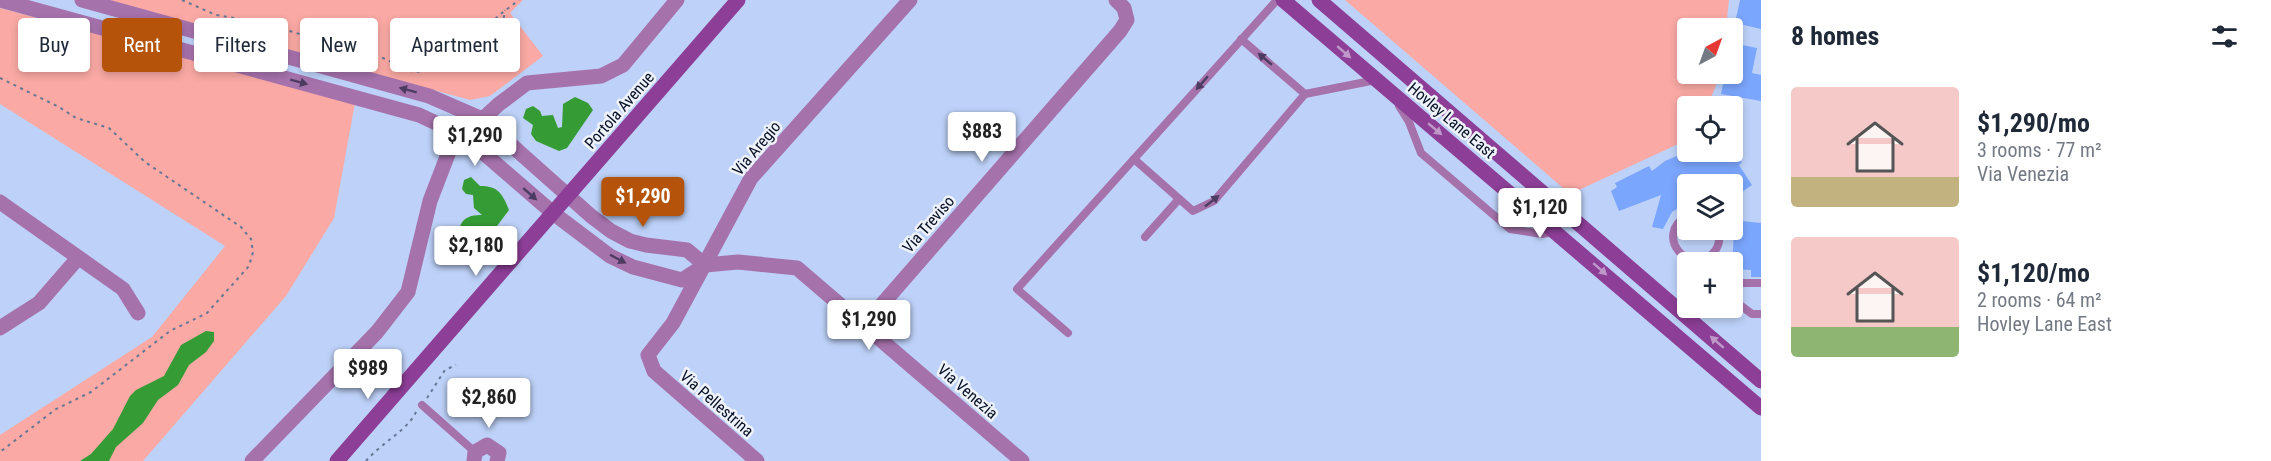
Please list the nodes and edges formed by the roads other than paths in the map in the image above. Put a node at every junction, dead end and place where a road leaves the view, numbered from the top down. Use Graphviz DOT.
graph roads {
  1 [pos="0,0"];
  2 [pos="82,0"];
  3 [pos="677,0"];
  4 [pos="738,0"];
  5 [pos="910,0"];
  6 [pos="1277,0"];
  7 [pos="1283,0"];
  8 [pos="1311,0"];
  9 [pos="1319,0"];
  10 [pos="1120,4"];
  11 [pos="1240,39"];
  12 [pos="1378,51"];
  13 [pos="1376,80"];
  14 [pos="1391,92"];
  15 [pos="1305,94"];
  16 [pos="482,119"];
  17 [pos="464,136"];
  18 [pos="1134,159"];
  19 [pos="568,195"];
  20 [pos="1179,199"];
  21 [pos="0,202"];
  22 [pos="553,213"];
  23 [pos="1677,225"];
  24 [pos="1557,232"];
  25 [pos="1145,237"];
  26 [pos="1679,252"];
  27 [pos="78,258"];
  28 [pos="705,265"];
  29 [pos="1743,283"];
  30 [pos="1761,283"];
  31 [pos="1743,307"];
  32 [pos="138,313"];
  33 [pos="1761,314"];
  34 [pos="864,325"];
  35 [pos="0,328"];
  36 [pos="1068,333"];
  37 [pos="654,371"];
  38 [pos="1761,381"];
  39 [pos="422,405"];
  40 [pos="1761,408"];
  41 [pos="475,457"];
  42 [pos="252,461"];
  43 [pos="337,461"];
  44 [pos="497,461"];
  45 [pos="758,461"];
  46 [pos="1022,461"];
  1 -- 17 [label="street, Via Venezia, one-way"];
  16 -- 2 [label="street, one-way"];
  3 -- 16 [label="street"];
  4 -- 19 [label="street, Portola Avenue"];
  5 -- 28 [label="street, Via Aregio"];
  6 -- 11 [label="lane"];
  7 -- 13 [label="street, Hovley Lane East, one-way"];
  8 -- 12 [label="street"];
  9 -- 12 [label="street, Hovley Lane East"];
  10 -- 34 [label="street, Via Treviso"];
  15 -- 11 [label="lane, one-way"];
  11 -- 18 [label="lane, one-way"];
  38 -- 12 [label="street, Hovley Lane East, one-way"];
  13 -- 14 [label="street, Hovley Lane East"];
  13 -- 15 [label="lane"];
  14 -- 24 [label="street, Hovley Lane East, one-way"];
  14 -- 24 [label="lane"];
  20 -- 15 [label="lane, one-way"];
  16 -- 17 [label="street"];
  16 -- 19 [label="street"];
  17 -- 22 [label="street, Via Venezia, one-way"];
  17 -- 42 [label="street"];
  18 -- 20 [label="lane"];
  18 -- 36 [label="lane"];
  19 -- 22 [label="street, Portola Avenue"];
  19 -- 28 [label="street"];
  20 -- 25 [label="lane"];
  21 -- 27 [label="street"];
  22 -- 28 [label="street, Via Venezia, one-way"];
  22 -- 43 [label="street, Portola Avenue"];
  23 -- 26 [label="lane"];
  24 -- 40 [label="street, Hovley Lane East, one-way"];
  27 -- 32 [label="street"];
  27 -- 35 [label="street"];
  28 -- 34 [label="street, Via Venezia"];
  28 -- 37 [label="street, Via Aregio"];
  29 -- 30 [label="lane"];
  31 -- 33 [label="lane"];
  34 -- 46 [label="street, Via Venezia"];
  37 -- 45 [label="street, Via Pellestrina"];
  39 -- 41 [label="lane"];
  41 -- 44 [label="street"];
}
